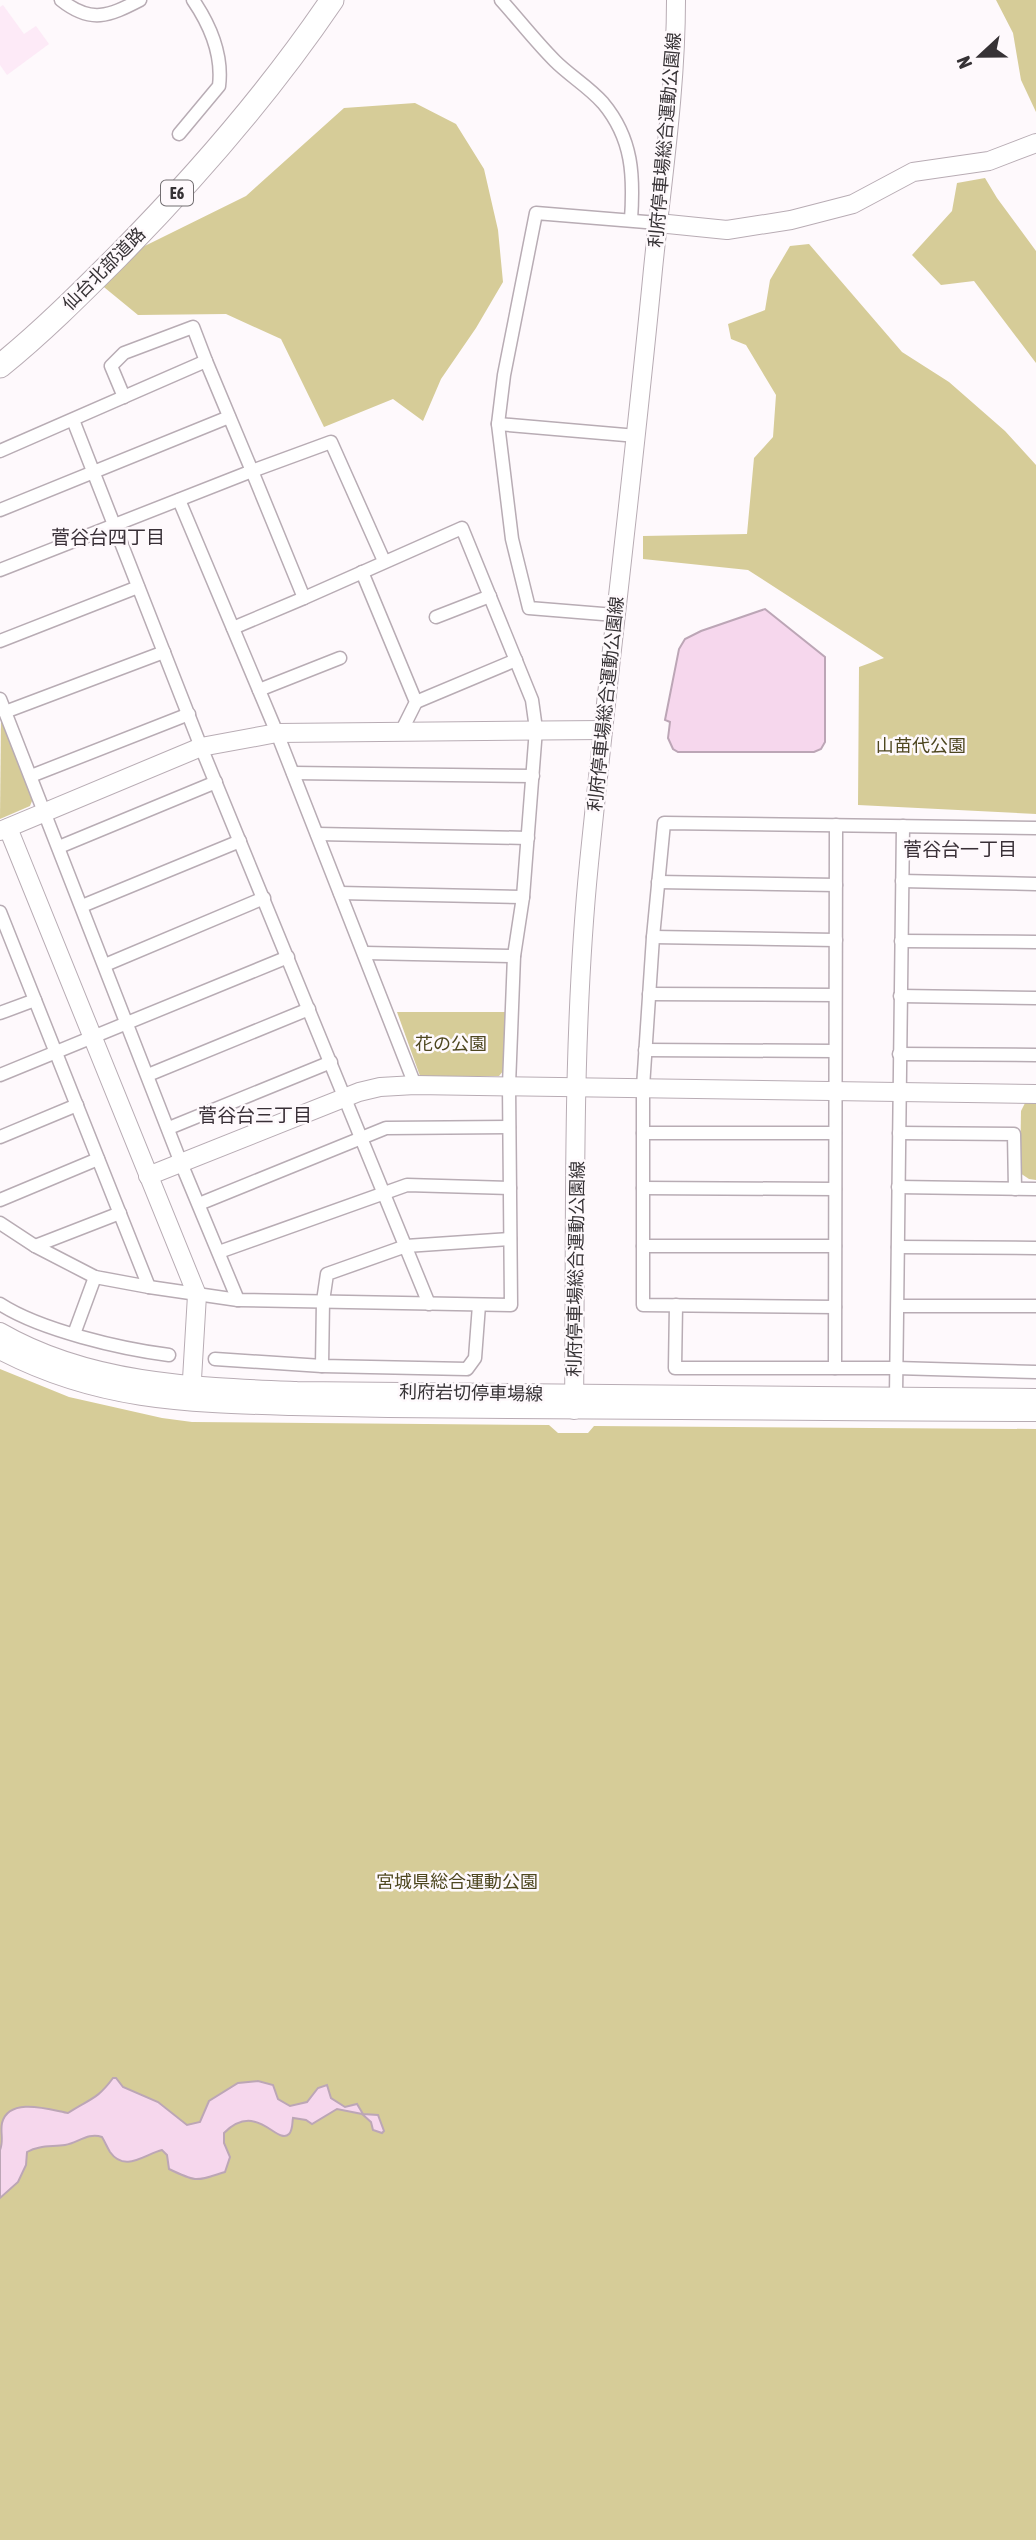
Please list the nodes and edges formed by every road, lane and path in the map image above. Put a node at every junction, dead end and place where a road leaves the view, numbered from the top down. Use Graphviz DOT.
graph roads {
  1 [pos="61,0"];
  2 [pos="141,0"];
  3 [pos="193,0"];
  4 [pos="332,0"];
  5 [pos="502,0"];
  6 [pos="676,0"];
  7 [pos="179,134"];
  8 [pos="1036,143"];
  9 [pos="631,220"];
  10 [pos="658,223"];
  11 [pos="206,361"];
  12 [pos="0,366"];
  13 [pos="124,397"];
  14 [pos="229,417"];
  15 [pos="73,420"];
  16 [pos="498,424"];
  17 [pos="637,436"];
  18 [pos="0,451"];
  19 [pos="93,471"];
  20 [pos="252,471"];
  21 [pos="179,500"];
  22 [pos="1,508"];
  23 [pos="114,525"];
  24 [pos="384,561"];
  25 [pos="0,570"];
  26 [pos="362,572"];
  27 [pos="138,587"];
  28 [pos="490,596"];
  29 [pos="304,598"];
  30 [pos="615,615"];
  31 [pos="436,617"];
  32 [pos="233,628"];
  33 [pos="0,641"];
  34 [pos="164,652"];
  35 [pos="340,658"];
  36 [pos="516,660"];
  37 [pos="259,690"];
  38 [pos="0,699"];
  39 [pos="416,702"];
  40 [pos="5,712"];
  41 [pos="189,714"];
  42 [pos="536,729"];
  43 [pos="603,730"];
  44 [pos="401,732"];
  45 [pos="277,733"];
  46 [pos="201,747"];
  47 [pos="293,773"];
  48 [pos="31,776"];
  49 [pos="533,776"];
  50 [pos="216,782"];
  51 [pos="46,812"];
  52 [pos="836,825"];
  53 [pos="903,826"];
  54 [pos="1036,828"];
  55 [pos="4,829"];
  56 [pos="317,834"];
  57 [pos="528,838"];
  58 [pos="240,841"];
  59 [pos="59,846"];
  60 [pos="902,881"];
  61 [pos="658,882"];
  62 [pos="1036,884"];
  63 [pos="836,885"];
  64 [pos="340,893"];
  65 [pos="523,897"];
  66 [pos="264,898"];
  67 [pos="82,906"];
  68 [pos="0,912"];
  69 [pos="653,937"];
  70 [pos="835,940"];
  71 [pos="901,941"];
  72 [pos="1036,942"];
  73 [pos="14,948"];
  74 [pos="0,953"];
  75 [pos="365,953"];
  76 [pos="514,956"];
  77 [pos="288,957"];
  78 [pos="105,965"];
  79 [pos="649,994"];
  80 [pos="835,995"];
  81 [pos="900,996"];
  82 [pos="1036,998"];
  83 [pos="35,1000"];
  84 [pos="309,1009"];
  85 [pos="0,1013"];
  86 [pos="128,1022"];
  87 [pos="92,1037"];
  88 [pos="645,1050"];
  89 [pos="835,1051"];
  90 [pos="56,1052"];
  91 [pos="899,1054"];
  92 [pos="1036,1055"];
  93 [pos="331,1062"];
  94 [pos="0,1075"];
  95 [pos="148,1075"];
  96 [pos="415,1085"];
  97 [pos="509,1085"];
  98 [pos="577,1086"];
  99 [pos="643,1087"];
  100 [pos="835,1093"];
  101 [pos="899,1094"];
  102 [pos="1036,1094"];
  103 [pos="346,1097"];
  104 [pos="77,1105"];
  105 [pos="509,1127"];
  106 [pos="169,1128"];
  107 [pos="643,1133"];
  108 [pos="835,1133"];
  109 [pos="898,1133"];
  110 [pos="0,1136"];
  111 [pos="362,1137"];
  112 [pos="98,1158"];
  113 [pos="181,1163"];
  114 [pos="148,1176"];
  115 [pos="898,1187"];
  116 [pos="510,1188"];
  117 [pos="643,1188"];
  118 [pos="1015,1188"];
  119 [pos="835,1189"];
  120 [pos="1036,1189"];
  121 [pos="384,1192"];
  122 [pos="0,1200"];
  123 [pos="199,1204"];
  124 [pos="120,1213"];
  125 [pos="0,1223"];
  126 [pos="510,1239"];
  127 [pos="35,1246"];
  128 [pos="406,1246"];
  129 [pos="643,1246"];
  130 [pos="835,1246"];
  131 [pos="898,1247"];
  132 [pos="1036,1248"];
  133 [pos="219,1252"];
  134 [pos="95,1277"];
  135 [pos="149,1287"];
  136 [pos="197,1294"];
  137 [pos="238,1300"];
  138 [pos="323,1301"];
  139 [pos="0,1304"];
  140 [pos="429,1304"];
  141 [pos="479,1305"];
  142 [pos="676,1306"];
  143 [pos="898,1306"];
  144 [pos="1036,1306"];
  145 [pos="835,1307"];
  146 [pos="0,1332"];
  147 [pos="74,1334"];
  148 [pos="0,1350"];
  149 [pos="169,1355"];
  150 [pos="215,1359"];
  151 [pos="321,1366"];
  152 [pos="835,1368"];
  153 [pos="896,1368"];
  154 [pos="1036,1372"];
  155 [pos="191,1395"];
  156 [pos="896,1396"];
  157 [pos="1036,1398"];
  158 [pos="574,1402"];
  159 [pos="1036,1412"];
  1 -- 2 [label="street"];
  3 -- 7 [label="street"];
  4 -- 12 [label="highway, 仙台北部道路 / E6"];
  5 -- 9 [label="street"];
  6 -- 10 [label="main road, 利府停車場総合運動公園線"];
  8 -- 10 [label="main road"];
  9 -- 10 [label="street"];
  9 -- 16 [label="street"];
  10 -- 17 [label="main road, 利府停車場総合運動公園線"];
  11 -- 13 [label="street"];
  11 -- 13 [label="street"];
  11 -- 14 [label="street"];
  13 -- 15 [label="street"];
  14 -- 19 [label="street"];
  14 -- 20 [label="street"];
  15 -- 18 [label="street"];
  15 -- 19 [label="street"];
  16 -- 17 [label="street"];
  16 -- 30 [label="street"];
  17 -- 30 [label="main road, 利府停車場総合運動公園線"];
  19 -- 22 [label="street"];
  19 -- 23 [label="street"];
  20 -- 21 [label="street"];
  20 -- 24 [label="street"];
  20 -- 29 [label="street"];
  21 -- 23 [label="street"];
  21 -- 32 [label="street"];
  23 -- 25 [label="street"];
  23 -- 27 [label="street"];
  24 -- 26 [label="street"];
  24 -- 28 [label="street"];
  26 -- 29 [label="street"];
  26 -- 39 [label="street"];
  27 -- 33 [label="street"];
  27 -- 34 [label="street"];
  28 -- 31 [label="street"];
  28 -- 36 [label="street"];
  29 -- 32 [label="street"];
  30 -- 43 [label="main road, 利府停車場総合運動公園線"];
  32 -- 37 [label="street"];
  34 -- 40 [label="street"];
  34 -- 41 [label="street"];
  35 -- 37 [label="street"];
  36 -- 39 [label="street"];
  36 -- 42 [label="street"];
  37 -- 45 [label="street"];
  38 -- 40 [label="street"];
  39 -- 44 [label="street"];
  40 -- 48 [label="street"];
  41 -- 46 [label="street"];
  41 -- 48 [label="street"];
  42 -- 43 [label="main road"];
  42 -- 44 [label="main road"];
  42 -- 49 [label="street"];
  43 -- 98 [label="main road, 利府停車場総合運動公園線"];
  44 -- 45 [label="main road"];
  45 -- 46 [label="main road"];
  45 -- 47 [label="street"];
  46 -- 50 [label="street"];
  46 -- 51 [label="main road"];
  47 -- 49 [label="street"];
  47 -- 56 [label="street"];
  48 -- 51 [label="street"];
  49 -- 57 [label="street"];
  50 -- 58 [label="street"];
  50 -- 59 [label="street"];
  51 -- 55 [label="main road"];
  51 -- 59 [label="street"];
  52 -- 53 [label="street"];
  52 -- 61 [label="street"];
  52 -- 63 [label="street"];
  53 -- 54 [label="street"];
  53 -- 60 [label="street"];
  55 -- 87 [label="main road"];
  56 -- 57 [label="street"];
  56 -- 64 [label="street"];
  57 -- 65 [label="street"];
  58 -- 66 [label="street"];
  58 -- 67 [label="street"];
  59 -- 67 [label="street"];
  60 -- 62 [label="street"];
  60 -- 71 [label="street"];
  61 -- 63 [label="street"];
  61 -- 69 [label="street"];
  63 -- 70 [label="street"];
  64 -- 65 [label="street"];
  64 -- 75 [label="street"];
  65 -- 76 [label="street"];
  66 -- 77 [label="street"];
  66 -- 78 [label="street"];
  67 -- 78 [label="street"];
  68 -- 73 [label="street"];
  69 -- 70 [label="street"];
  69 -- 79 [label="street"];
  70 -- 80 [label="street"];
  71 -- 72 [label="street"];
  71 -- 81 [label="street"];
  73 -- 74 [label="street"];
  73 -- 83 [label="street"];
  75 -- 76 [label="street"];
  75 -- 96 [label="street"];
  76 -- 97 [label="street"];
  77 -- 84 [label="street"];
  77 -- 86 [label="street"];
  78 -- 86 [label="street"];
  79 -- 80 [label="street"];
  79 -- 88 [label="street"];
  80 -- 89 [label="street"];
  81 -- 82 [label="street"];
  81 -- 91 [label="street"];
  83 -- 85 [label="street"];
  83 -- 90 [label="street"];
  84 -- 93 [label="street"];
  84 -- 95 [label="street"];
  86 -- 87 [label="street"];
  86 -- 95 [label="street"];
  87 -- 90 [label="street"];
  87 -- 114 [label="main road"];
  88 -- 89 [label="street"];
  88 -- 99 [label="street"];
  89 -- 100 [label="street"];
  90 -- 94 [label="street"];
  90 -- 104 [label="street"];
  91 -- 92 [label="street"];
  91 -- 101 [label="street"];
  93 -- 103 [label="street"];
  93 -- 106 [label="street"];
  95 -- 106 [label="street"];
  96 -- 97 [label="main road"];
  96 -- 103 [label="main road"];
  97 -- 98 [label="main road"];
  97 -- 105 [label="street"];
  98 -- 99 [label="main road"];
  98 -- 158 [label="main road, 利府停車場総合運動公園線"];
  99 -- 100 [label="main road"];
  99 -- 107 [label="street"];
  100 -- 101 [label="main road"];
  100 -- 108 [label="street"];
  101 -- 102 [label="main road"];
  101 -- 109 [label="street"];
  103 -- 111 [label="street"];
  103 -- 113 [label="main road"];
  104 -- 110 [label="street"];
  104 -- 112 [label="street"];
  105 -- 111 [label="street"];
  105 -- 116 [label="street"];
  106 -- 113 [label="street"];
  107 -- 108 [label="street"];
  107 -- 117 [label="street"];
  108 -- 119 [label="street"];
  109 -- 115 [label="street"];
  109 -- 118 [label="street"];
  111 -- 121 [label="street"];
  111 -- 123 [label="street"];
  112 -- 122 [label="street"];
  112 -- 124 [label="street"];
  113 -- 114 [label="main road"];
  113 -- 123 [label="street"];
  114 -- 136 [label="main road"];
  115 -- 118 [label="street"];
  115 -- 131 [label="street"];
  116 -- 121 [label="street"];
  116 -- 126 [label="street"];
  117 -- 119 [label="street"];
  117 -- 129 [label="street"];
  118 -- 120 [label="street"];
  119 -- 130 [label="street"];
  121 -- 128 [label="street"];
  121 -- 133 [label="street"];
  123 -- 133 [label="street"];
  124 -- 127 [label="street"];
  124 -- 135 [label="street"];
  125 -- 127 [label="street"];
  126 -- 128 [label="street"];
  126 -- 141 [label="street"];
  127 -- 134 [label="street"];
  128 -- 138 [label="street"];
  128 -- 140 [label="street"];
  129 -- 130 [label="street"];
  129 -- 142 [label="street"];
  130 -- 145 [label="street"];
  131 -- 132 [label="street"];
  131 -- 143 [label="street"];
  133 -- 137 [label="street"];
  134 -- 135 [label="street"];
  134 -- 147 [label="street"];
  135 -- 136 [label="street"];
  136 -- 137 [label="street"];
  136 -- 155 [label="main road"];
  137 -- 138 [label="street"];
  138 -- 140 [label="street"];
  138 -- 151 [label="street"];
  139 -- 147 [label="street"];
  140 -- 141 [label="street"];
  141 -- 151 [label="street"];
  142 -- 145 [label="street"];
  142 -- 152 [label="street"];
  143 -- 144 [label="street"];
  143 -- 153 [label="street"];
  145 -- 152 [label="street"];
  146 -- 155 [label="main road, 利府岩切停車場線"];
  147 -- 149 [label="street"];
  148 -- 155 [label="main road, 利府岩切停車場線"];
  150 -- 151 [label="street"];
  152 -- 153 [label="street"];
  153 -- 154 [label="street"];
  153 -- 156 [label="street"];
  155 -- 158 [label="main road, 利府岩切停車場線"];
  156 -- 157 [label="main road, 利府岩切停車場線"];
  156 -- 158 [label="main road, 利府岩切停車場線"];
  158 -- 159 [label="main road, 利府岩切停車場線"];
}
